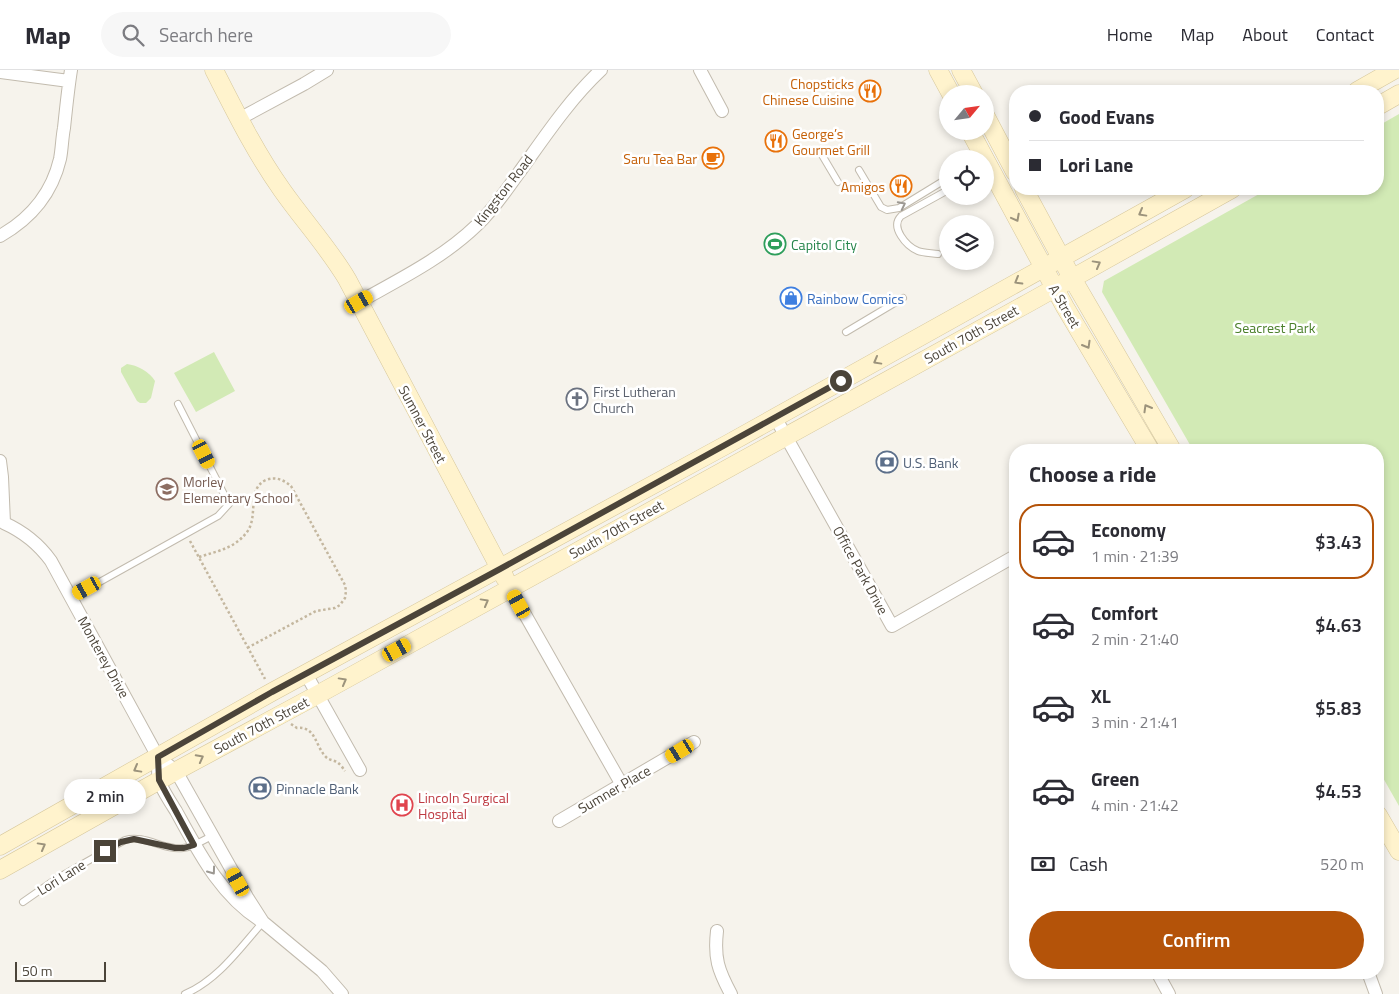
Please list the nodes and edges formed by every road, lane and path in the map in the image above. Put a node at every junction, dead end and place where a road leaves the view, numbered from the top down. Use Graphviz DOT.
graph roads {
  1 [pos="214,70"];
  2 [pos="327,70"];
  3 [pos="601,70"];
  4 [pos="700,70"];
  5 [pos="938,70"];
  6 [pos="962,70"];
  7 [pos="1394,70"];
  8 [pos="0,72"];
  9 [pos="70,76"];
  10 [pos="946,85"];
  11 [pos="970,85"];
  12 [pos="1368,85"];
  13 [pos="1399,94"];
  14 [pos="1384,103"];
  15 [pos="722,111"];
  16 [pos="239,119"];
  17 [pos="994,132"];
  18 [pos="819,150"];
  19 [pos="1009,161"];
  20 [pos="859,170"];
  21 [pos="994,176"];
  22 [pos="838,182"];
  23 [pos="939,184"];
  24 [pos="939,195"];
  25 [pos="1027,195"];
  26 [pos="1174,195"];
  27 [pos="1221,195"];
  28 [pos="0,236"];
  29 [pos="938,254"];
  30 [pos="1061,258"];
  31 [pos="1043,268"];
  32 [pos="1072,278"];
  33 [pos="1054,288"];
  34 [pos="903,298"];
  35 [pos="359,302"];
  36 [pos="846,332"];
  37 [pos="178,404"];
  38 [pos="775,417"];
  39 [pos="786,436"];
  40 [pos="1146,444"];
  41 [pos="1169,444"];
  42 [pos="0,461"];
  43 [pos="2,522"];
  44 [pos="186,534"];
  45 [pos="199,558"];
  46 [pos="1009,559"];
  47 [pos="500,569"];
  48 [pos="510,588"];
  49 [pos="71,598"];
  50 [pos="247,648"];
  51 [pos="306,674"];
  52 [pos="268,684"];
  53 [pos="317,695"];
  54 [pos="291,726"];
  55 [pos="694,742"];
  56 [pos="158,757"];
  57 [pos="176,771"];
  58 [pos="355,773"];
  59 [pos="159,780"];
  60 [pos="622,785"];
  61 [pos="559,821"];
  62 [pos="1384,825"];
  63 [pos="212,836"];
  64 [pos="194,845"];
  65 [pos="0,846"];
  66 [pos="1399,851"];
  67 [pos="0,870"];
  68 [pos="23,902"];
  69 [pos="263,922"];
  70 [pos="717,931"];
  71 [pos="1161,979"];
  72 [pos="1371,979"];
  73 [pos="185,994"];
  74 [pos="342,994"];
  75 [pos="731,994"];
  76 [pos="1169,994"];
  77 [pos="1376,994"];
  1 -- 16 [label="main road, Sumner Street"];
  2 -- 16 [label="street"];
  3 -- 35 [label="street, Kingston Road"];
  4 -- 15 [label="street"];
  5 -- 10 [label="main road"];
  6 -- 11 [label="main road"];
  7 -- 12 [label="main road"];
  8 -- 9 [label="street"];
  9 -- 28 [label="street"];
  13 -- 14 [label="main road"];
  16 -- 35 [label="main road, Sumner Street"];
  17 -- 19 [label="main road"];
  18 -- 22 [label="lane"];
  20 -- 23 [label="lane, one-way"];
  21 -- 31 [label="main road, A Street, one-way"];
  24 -- 29 [label="lane"];
  25 -- 30 [label="main road, A Street"];
  26 -- 30 [label="main road, South 70th Street, one-way"];
  32 -- 27 [label="main road, South 70th Street, one-way"];
  30 -- 31 [label="main road, South 70th Street"];
  30 -- 32 [label="main road, A Street"];
  31 -- 33 [label="main road, A Street"];
  31 -- 38 [label="main road, South 70th Street, one-way"];
  32 -- 33 [label="main road, South 70th Street"];
  41 -- 32 [label="main road, A Street, one-way"];
  33 -- 39 [label="main road, South 70th Street"];
  33 -- 40 [label="main road, A Street, one-way"];
  34 -- 36 [label="lane"];
  35 -- 47 [label="main road, Sumner Street"];
  37 -- 44 [label="lane"];
  38 -- 39 [label="street, Office Park Drive"];
  38 -- 47 [label="main road, South 70th Street"];
  39 -- 46 [label="street, Office Park Drive"];
  39 -- 48 [label="main road, South 70th Street"];
  42 -- 43 [label="street, Monterey Drive"];
  43 -- 49 [label="street, Monterey Drive"];
  44 -- 45 [label="path"];
  44 -- 49 [label="lane"];
  45 -- 50 [label="path"];
  45 -- 50 [label="path"];
  47 -- 48 [label="main road, Sumner Street"];
  47 -- 51 [label="main road, South 70th Street"];
  53 -- 48 [label="main road, South 70th Street, one-way"];
  48 -- 60 [label="street, Sumner Street"];
  49 -- 56 [label="street, Monterey Drive"];
  50 -- 52 [label="path"];
  51 -- 53 [label="street"];
  51 -- 56 [label="main road, South 70th Street"];
  57 -- 53 [label="main road, South 70th Street, one-way"];
  53 -- 58 [label="street"];
  54 -- 58 [label="path"];
  55 -- 60 [label="street, Sumner Place"];
  56 -- 57 [label="street"];
  56 -- 59 [label="street"];
  56 -- 65 [label="main road, South 70th Street, one-way"];
  57 -- 59 [label="main road, South 70th Street"];
  57 -- 63 [label="street"];
  59 -- 64 [label="street"];
  67 -- 59 [label="main road, South 70th Street, one-way"];
  60 -- 61 [label="street, Sumner Place"];
  62 -- 66 [label="main road"];
  63 -- 64 [label="lane, Lori Lane"];
  63 -- 69 [label="street"];
  64 -- 68 [label="lane, Lori Lane"];
  64 -- 69 [label="street, one-way"];
  69 -- 73 [label="lane"];
  69 -- 74 [label="street"];
  70 -- 75 [label="street"];
  71 -- 76 [label="street"];
  72 -- 77 [label="street"];
}
